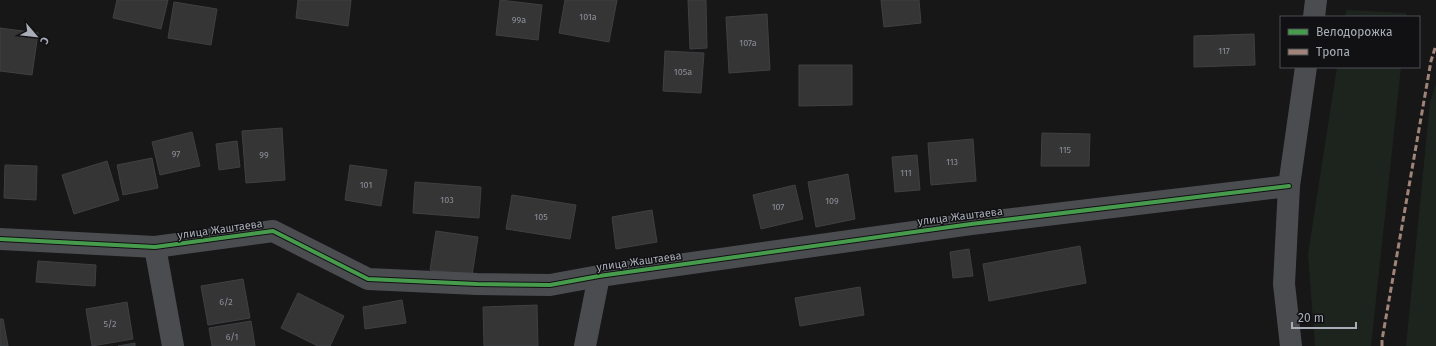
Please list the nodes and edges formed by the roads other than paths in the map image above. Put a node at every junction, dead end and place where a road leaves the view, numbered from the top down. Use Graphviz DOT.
graph roads {
  1 [pos="1316,0"];
  2 [pos="1314,16"];
  3 [pos="1306,68"];
  4 [pos="1290,186"];
  5 [pos="0,238"];
  6 [pos="155,247"];
  7 [pos="599,276"];
  8 [pos="173,346"];
  9 [pos="585,346"];
  10 [pos="1291,346"];
  1 -- 2 [label="street"];
  3 -- 4 [label="street"];
  4 -- 7 [label="street, улица Жаштаева"];
  4 -- 10 [label="street"];
  5 -- 6 [label="street, улица Жаштаева"];
  6 -- 7 [label="street, улица Жаштаева"];
  6 -- 8 [label="street"];
  7 -- 9 [label="street"];
}
